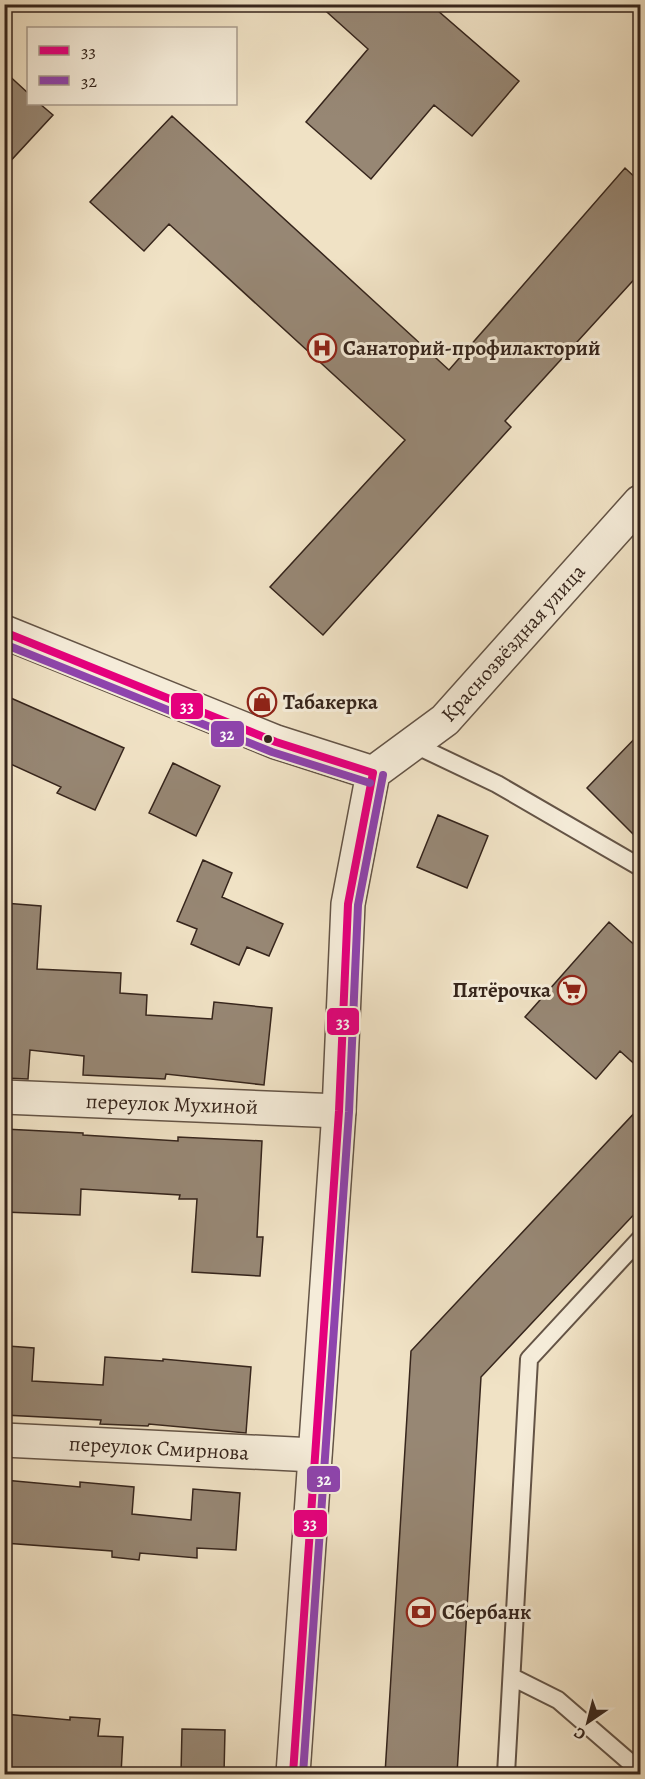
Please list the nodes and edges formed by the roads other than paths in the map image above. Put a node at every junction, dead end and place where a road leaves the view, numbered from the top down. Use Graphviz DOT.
graph roads {
  1 [pos="640,504"];
  2 [pos="4,632"];
  3 [pos="413,744"];
  4 [pos="373,773"];
  5 [pos="640,867"];
  6 [pos="4,1097"];
  7 [pos="339,1111"];
  8 [pos="640,1239"];
  9 [pos="4,1440"];
  10 [pos="314,1455"];
  11 [pos="512,1677"];
  12 [pos="640,1771"];
  13 [pos="293,1774"];
  14 [pos="506,1774"];
  1 -- 3 [label="street, Краснозвёздная улица"];
  2 -- 4 [label="street"];
  3 -- 4 [label="street, Краснозвёздная улица"];
  3 -- 5 [label="lane"];
  4 -- 7 [label="street"];
  6 -- 7 [label="street, переулок Мухиной"];
  7 -- 10 [label="street"];
  8 -- 11 [label="lane"];
  9 -- 10 [label="street, переулок Смирнова"];
  10 -- 13 [label="street"];
  11 -- 12 [label="lane"];
  11 -- 14 [label="lane"];
}
